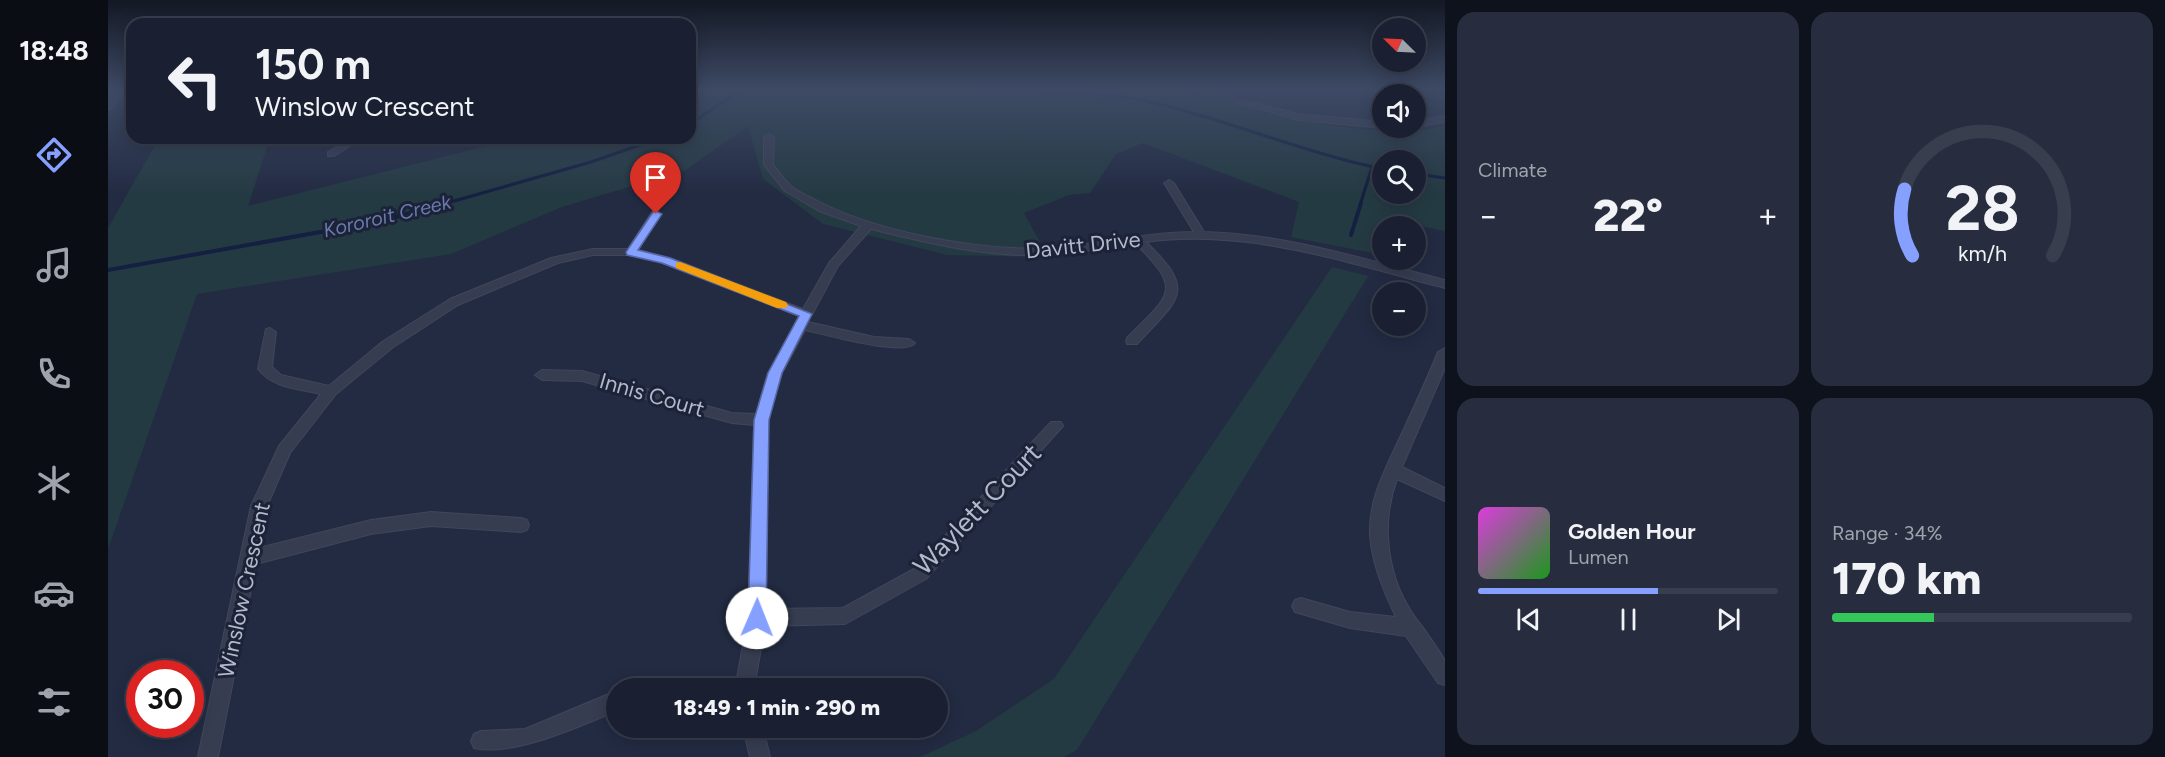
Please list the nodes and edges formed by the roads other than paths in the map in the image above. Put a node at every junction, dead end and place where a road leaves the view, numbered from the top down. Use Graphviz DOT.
graph roads {
  1 [pos="769,137"];
  2 [pos="347,144"];
  3 [pos="331,154"];
  4 [pos="1169,183"];
  5 [pos="656,214"];
  6 [pos="869,224"];
  7 [pos="1201,235"];
  8 [pos="1138,240"];
  9 [pos="631,252"];
  10 [pos="1445,284"];
  11 [pos="804,320"];
  12 [pos="270,332"];
  13 [pos="1132,341"];
  14 [pos="909,344"];
  15 [pos="1445,352"];
  16 [pos="1442,370"];
  17 [pos="542,375"];
  18 [pos="331,391"];
  19 [pos="761,420"];
  20 [pos="1056,426"];
  21 [pos="1393,470"];
  22 [pos="1445,495"];
  23 [pos="521,525"];
  24 [pos="249,558"];
  25 [pos="1301,606"];
  26 [pos="757,618"];
  27 [pos="1413,628"];
  28 [pos="1445,676"];
  29 [pos="747,678"];
  30 [pos="606,705"];
  31 [pos="755,738"];
  32 [pos="481,741"];
  33 [pos="208,757"];
  34 [pos="760,757"];
  1 -- 6 [label="street, Davitt Drive"];
  2 -- 3 [label="street"];
  4 -- 7 [label="street"];
  5 -- 9 [label="street"];
  6 -- 8 [label="street, Davitt Drive"];
  6 -- 11 [label="street"];
  7 -- 8 [label="street, Davitt Drive"];
  7 -- 10 [label="street, Davitt Drive"];
  8 -- 13 [label="street"];
  9 -- 11 [label="street, Winslow Crescent"];
  9 -- 18 [label="street, Winslow Crescent"];
  11 -- 14 [label="street, Winslow Crescent"];
  11 -- 19 [label="street"];
  12 -- 18 [label="street"];
  15 -- 16 [label="street"];
  16 -- 21 [label="street"];
  17 -- 19 [label="street, Innis Court"];
  18 -- 24 [label="street, Winslow Crescent"];
  19 -- 26 [label="street"];
  20 -- 26 [label="street, Waylett Court"];
  21 -- 22 [label="street"];
  21 -- 27 [label="street"];
  23 -- 24 [label="street"];
  24 -- 33 [label="street, Winslow Crescent"];
  25 -- 27 [label="street"];
  26 -- 29 [label="street"];
  27 -- 28 [label="street"];
  30 -- 32 [label="street"];
  31 -- 34 [label="street"];
}
